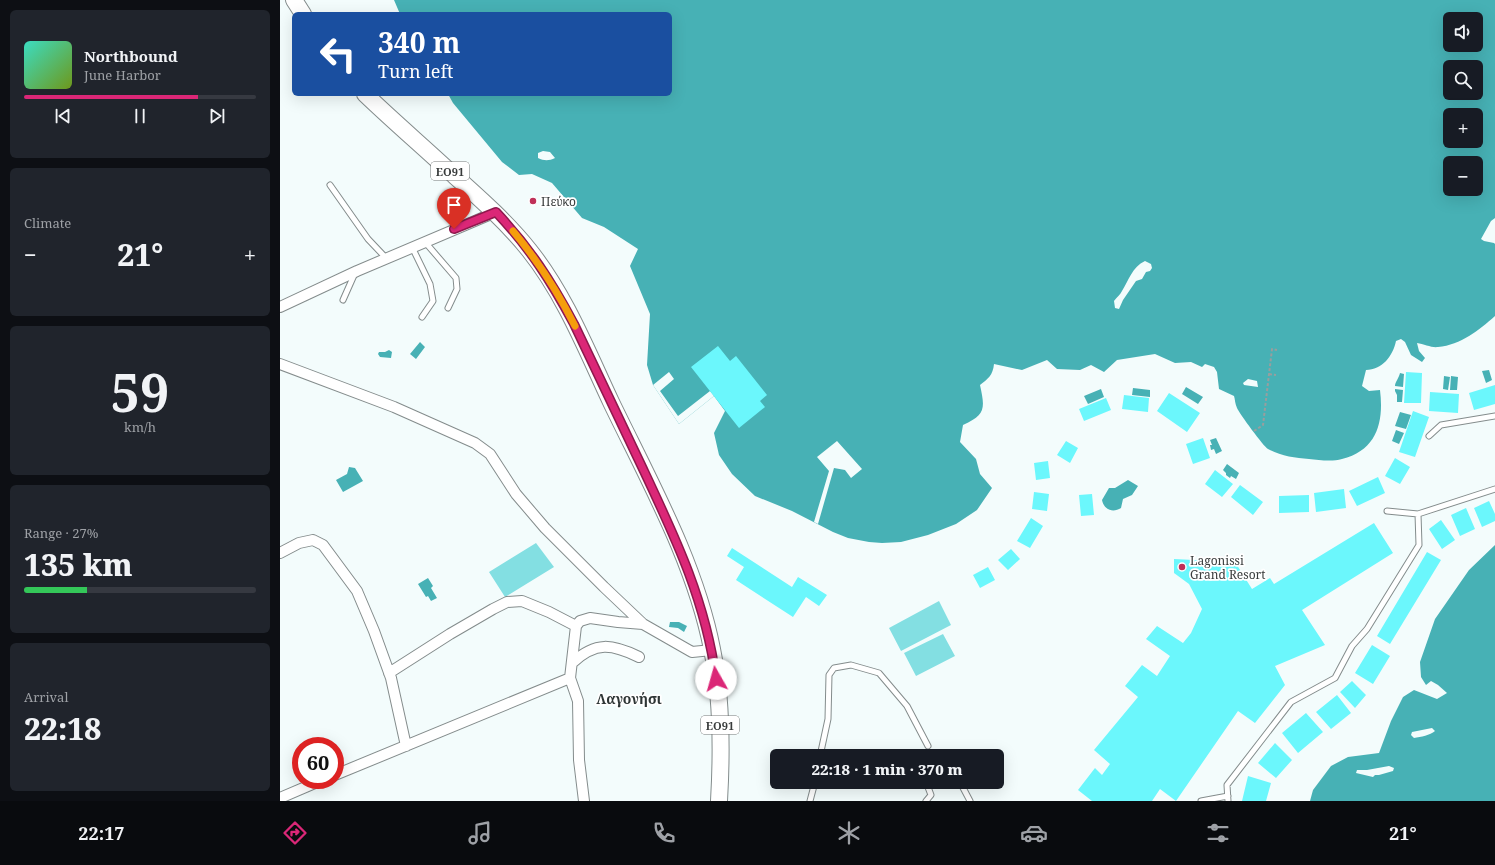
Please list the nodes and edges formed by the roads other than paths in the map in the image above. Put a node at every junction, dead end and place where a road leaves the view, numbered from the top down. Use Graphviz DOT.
graph roads {
  1 [pos="294,0"];
  2 [pos="301,12"];
  3 [pos="367,96"];
  4 [pos="330,185"];
  5 [pos="496,212"];
  6 [pos="424,242"];
  7 [pos="412,247"];
  8 [pos="386,258"];
  9 [pos="356,271"];
  10 [pos="343,300"];
  11 [pos="280,307"];
  12 [pos="448,308"];
  13 [pos="422,317"];
  14 [pos="280,364"];
  15 [pos="1495,416"];
  16 [pos="1429,436"];
  17 [pos="1495,489"];
  18 [pos="1387,511"];
  19 [pos="1418,514"];
  20 [pos="280,553"];
  21 [pos="643,624"];
  22 [pos="576,626"];
  23 [pos="712,650"];
  24 [pos="639,657"];
  25 [pos="572,663"];
  26 [pos="389,673"];
  27 [pos="570,678"];
  28 [pos="406,746"];
  29 [pos="928,746"];
  30 [pos="822,749"];
  31 [pos="344,771"];
  32 [pos="301,789"];
  33 [pos="813,789"];
  34 [pos="929,789"];
  35 [pos="964,789"];
  36 [pos="280,798"];
  37 [pos="1228,798"];
  38 [pos="584,801"];
  39 [pos="719,801"];
  40 [pos="810,801"];
  41 [pos="926,801"];
  42 [pos="970,801"];
  43 [pos="1201,801"];
  1 -- 2 [label="main road"];
  3 -- 5 [label="main road, ΕΟ91"];
  4 -- 8 [label="lane"];
  5 -- 6 [label="street"];
  5 -- 23 [label="main road, ΕΟ91"];
  6 -- 7 [label="street"];
  6 -- 12 [label="lane"];
  7 -- 8 [label="street"];
  7 -- 13 [label="lane"];
  8 -- 9 [label="street"];
  9 -- 10 [label="lane"];
  9 -- 11 [label="street"];
  14 -- 21 [label="street"];
  15 -- 16 [label="lane"];
  17 -- 19 [label="lane"];
  18 -- 19 [label="lane"];
  19 -- 37 [label="lane"];
  20 -- 26 [label="street"];
  21 -- 22 [label="street"];
  21 -- 23 [label="street"];
  22 -- 25 [label="street"];
  22 -- 26 [label="street"];
  23 -- 39 [label="main road, ΕΟ91"];
  24 -- 25 [label="street"];
  25 -- 27 [label="street"];
  26 -- 28 [label="street"];
  27 -- 28 [label="street"];
  27 -- 38 [label="street"];
  28 -- 31 [label="street"];
  29 -- 30 [label="lane"];
  32 -- 36 [label="street"];
  33 -- 40 [label="lane"];
  34 -- 41 [label="lane"];
  35 -- 42 [label="lane"];
  37 -- 43 [label="lane"];
}
